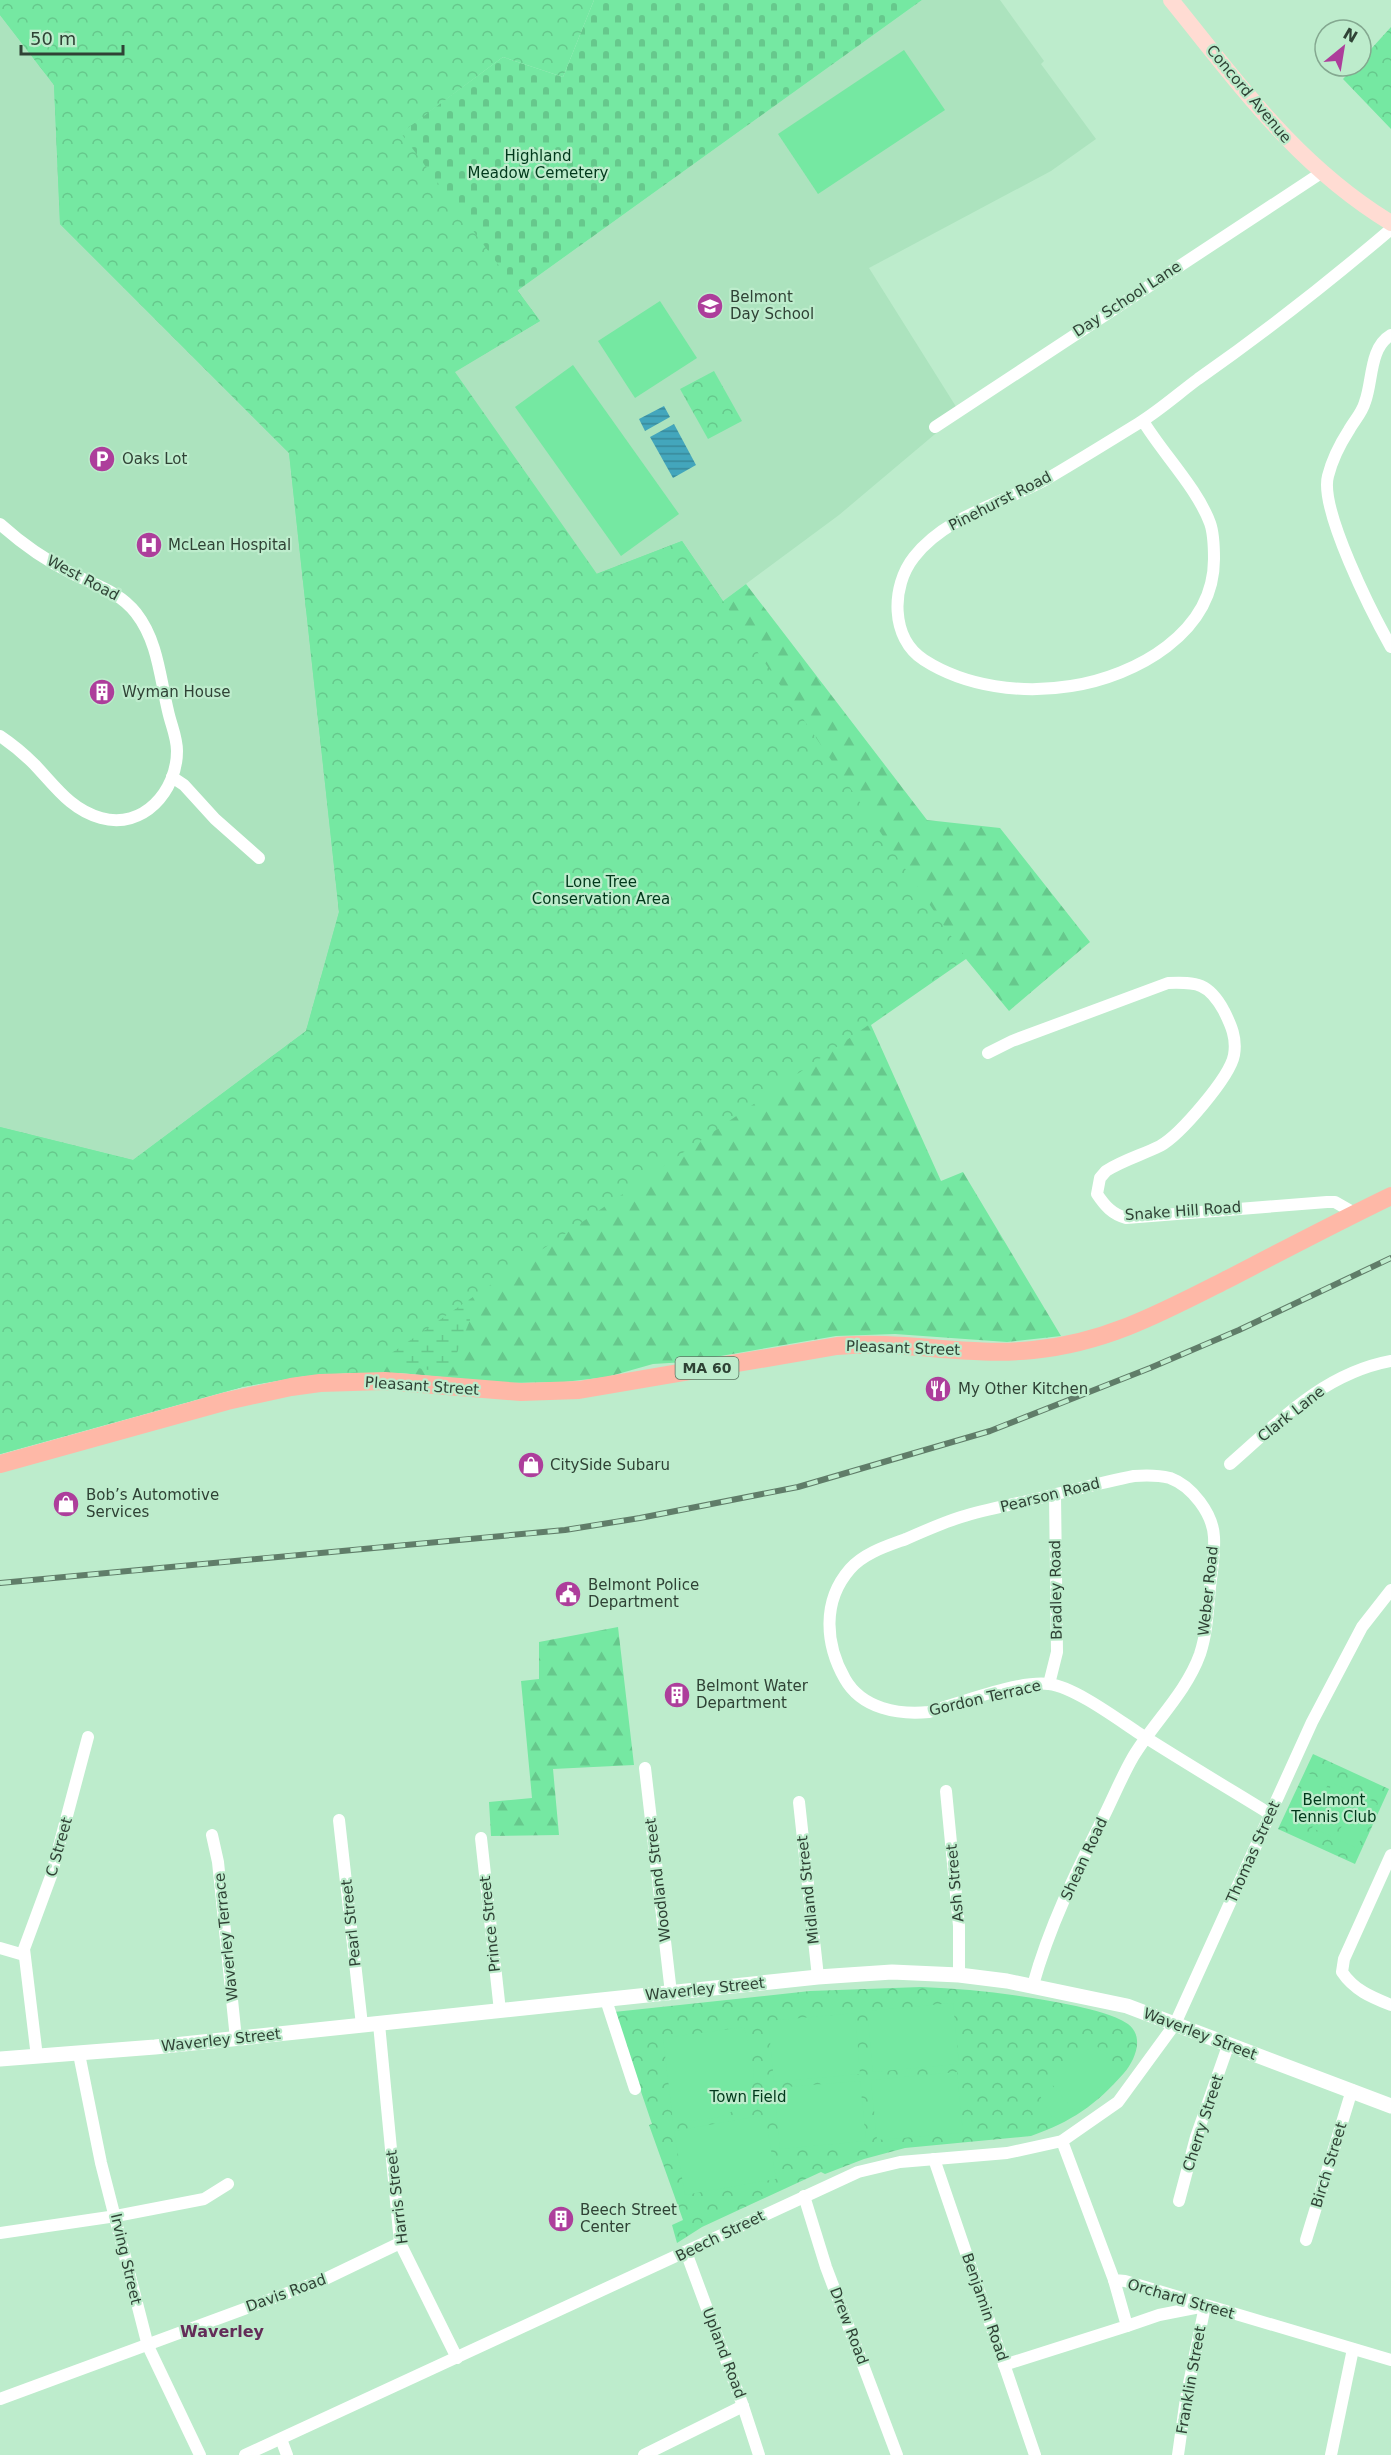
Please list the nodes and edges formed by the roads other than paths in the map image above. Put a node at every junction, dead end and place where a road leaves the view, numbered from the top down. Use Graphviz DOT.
graph roads {
  1 [pos="1172,0"];
  2 [pos="1321,173"];
  3 [pos="1391,223"];
  4 [pos="1391,229"];
  5 [pos="1391,335"];
  6 [pos="1143,421"];
  7 [pos="935,427"];
  8 [pos="0,524"];
  9 [pos="1391,647"];
  10 [pos="0,736"];
  11 [pos="172,777"];
  12 [pos="259,858"];
  13 [pos="988,1053"];
  14 [pos="1391,1196"];
  15 [pos="1356,1214"];
  16 [pos="1391,1361"];
  17 [pos="0,1464"];
  18 [pos="1230,1464"];
  19 [pos="1055,1495"];
  20 [pos="1214,1536"];
  21 [pos="862,1559"];
  22 [pos="1391,1590"];
  23 [pos="1049,1684"];
  24 [pos="88,1737"];
  25 [pos="1147,1738"];
  26 [pos="645,1768"];
  27 [pos="946,1791"];
  28 [pos="799,1802"];
  29 [pos="1270,1814"];
  30 [pos="339,1820"];
  31 [pos="212,1835"];
  32 [pos="481,1838"];
  33 [pos="1391,1855"];
  34 [pos="0,1948"];
  35 [pos="24,1955"];
  36 [pos="959,1975"];
  37 [pos="818,1977"];
  38 [pos="1034,1985"];
  39 [pos="671,1993"];
  40 [pos="606,2000"];
  41 [pos="1391,2005"];
  42 [pos="500,2011"];
  43 [pos="380,2024"];
  44 [pos="1175,2024"];
  45 [pos="362,2025"];
  46 [pos="236,2039"];
  47 [pos="1228,2046"];
  48 [pos="79,2054"];
  49 [pos="37,2057"];
  50 [pos="0,2059"];
  51 [pos="635,2089"];
  52 [pos="1352,2090"];
  53 [pos="1391,2106"];
  54 [pos="1062,2141"];
  55 [pos="934,2159"];
  56 [pos="228,2184"];
  57 [pos="804,2196"];
  58 [pos="1179,2201"];
  59 [pos="116,2216"];
  60 [pos="0,2233"];
  61 [pos="1306,2240"];
  62 [pos="400,2243"];
  63 [pos="686,2252"];
  64 [pos="1114,2280"];
  65 [pos="1205,2306"];
  66 [pos="1127,2326"];
  67 [pos="148,2346"];
  68 [pos="1353,2349"];
  69 [pos="457,2358"];
  70 [pos="1391,2360"];
  71 [pos="1005,2365"];
  72 [pos="0,2399"];
  73 [pos="743,2406"];
  74 [pos="281,2439"];
  75 [pos="200,2455"];
  76 [pos="246,2455"];
  77 [pos="287,2455"];
  78 [pos="644,2455"];
  79 [pos="759,2455"];
  80 [pos="897,2455"];
  81 [pos="1035,2455"];
  82 [pos="1178,2455"];
  83 [pos="1331,2455"];
  1 -- 2 [label="main road, Concord Avenue"];
  2 -- 3 [label="main road, Concord Avenue"];
  2 -- 7 [label="street, Day School Lane"];
  4 -- 6 [label="street, Pinehurst Road"];
  5 -- 9 [label="street"];
  6 -- 6 [label="street, Pinehurst Road"];
  8 -- 11 [label="street, West Road"];
  10 -- 11 [label="street, West Road"];
  11 -- 12 [label="street"];
  13 -- 15 [label="street, Snake Hill Road"];
  14 -- 15 [label="main road, Pleasant Street / MA 60"];
  15 -- 17 [label="main road, Pleasant Street / MA 60"];
  16 -- 18 [label="street, Clark Lane"];
  19 -- 20 [label="street, Pearson Road"];
  19 -- 21 [label="street, Pearson Road"];
  19 -- 23 [label="street, Bradley Road"];
  20 -- 25 [label="street, Weber Road"];
  21 -- 23 [label="street, Gordon Terrace"];
  22 -- 29 [label="street, Thomas Street"];
  23 -- 25 [label="street, Gordon Terrace"];
  24 -- 35 [label="street, C Street"];
  25 -- 29 [label="street, Gordon Terrace"];
  25 -- 38 [label="street, Shean Road"];
  26 -- 39 [label="street, Woodland Street"];
  27 -- 36 [label="street, Ash Street"];
  28 -- 37 [label="street, Midland Street"];
  29 -- 44 [label="street, Thomas Street"];
  30 -- 45 [label="street, Pearl Street"];
  31 -- 46 [label="street, Waverley Terrace"];
  32 -- 42 [label="street, Prince Street"];
  33 -- 41 [label="street"];
  34 -- 35 [label="street"];
  35 -- 49 [label="street"];
  36 -- 37 [label="street, Waverley Street"];
  36 -- 38 [label="street, Waverley Street"];
  37 -- 39 [label="street, Waverley Street"];
  38 -- 44 [label="street, Waverley Street"];
  39 -- 40 [label="street, Waverley Street"];
  40 -- 42 [label="street, Waverley Street"];
  40 -- 51 [label="street"];
  42 -- 43 [label="street, Waverley Street"];
  43 -- 45 [label="street, Waverley Street"];
  43 -- 62 [label="street, Harris Street"];
  44 -- 47 [label="street, Waverley Street"];
  44 -- 54 [label="street, Beech Street"];
  45 -- 46 [label="street, Waverley Street"];
  46 -- 48 [label="street, Waverley Street"];
  47 -- 52 [label="street, Waverley Street"];
  47 -- 58 [label="street, Cherry Street"];
  48 -- 49 [label="street, Waverley Street"];
  48 -- 59 [label="street, Irving Street"];
  49 -- 50 [label="street, Waverley Street"];
  52 -- 53 [label="street, Waverley Street"];
  52 -- 61 [label="street, Birch Street"];
  54 -- 55 [label="street, Beech Street"];
  54 -- 64 [label="street, Orchard Street"];
  55 -- 57 [label="street, Beech Street"];
  55 -- 71 [label="street, Benjamin Road"];
  56 -- 59 [label="street"];
  57 -- 63 [label="street, Beech Street"];
  57 -- 80 [label="street, Drew Road"];
  59 -- 60 [label="street"];
  59 -- 67 [label="street, Irving Street"];
  62 -- 67 [label="street, Davis Road"];
  62 -- 69 [label="street, Harris Street"];
  63 -- 69 [label="street, Beech Street"];
  63 -- 73 [label="street, Upland Road"];
  64 -- 65 [label="street, Orchard Street"];
  64 -- 66 [label="street"];
  65 -- 66 [label="street"];
  65 -- 68 [label="street, Orchard Street"];
  65 -- 82 [label="street, Franklin Street"];
  66 -- 71 [label="street"];
  67 -- 72 [label="street, Davis Road"];
  67 -- 75 [label="street, Irving Street"];
  68 -- 70 [label="street, Orchard Street"];
  68 -- 83 [label="street"];
  69 -- 74 [label="street, Beech Street"];
  71 -- 81 [label="street, Benjamin Road"];
  73 -- 78 [label="street"];
  73 -- 79 [label="street, Upland Road"];
  74 -- 76 [label="street, Beech Street"];
  74 -- 77 [label="street"];
}
